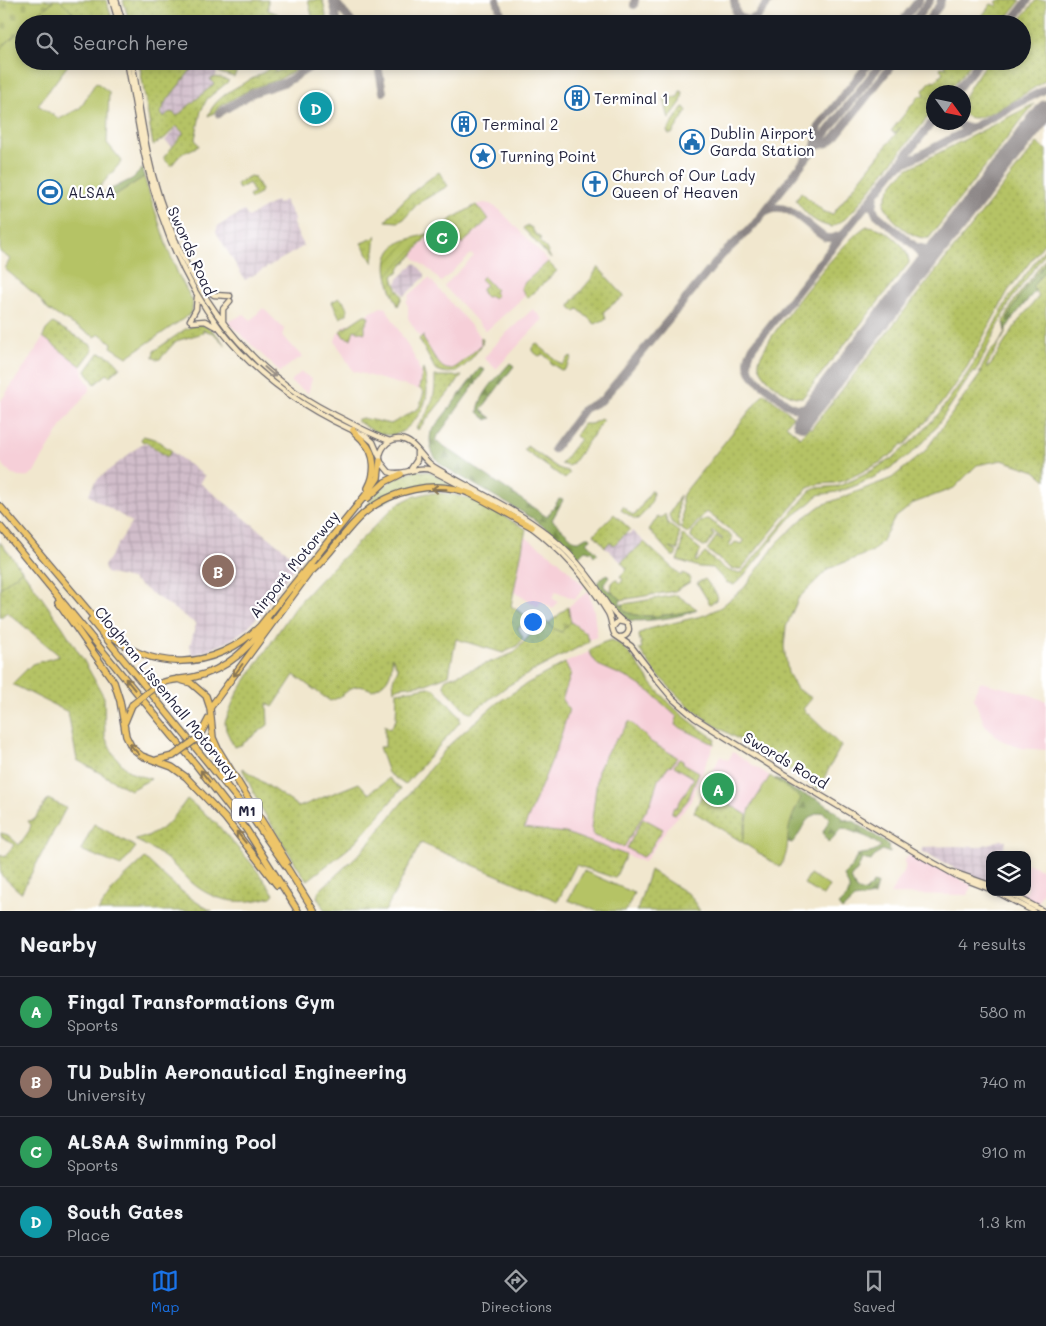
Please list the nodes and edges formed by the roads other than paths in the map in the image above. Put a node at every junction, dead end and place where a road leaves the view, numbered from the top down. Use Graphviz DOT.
graph roads {
  1 [pos="112,0"];
  2 [pos="116,0"];
  3 [pos="116,15"];
  4 [pos="120,15"];
  5 [pos="129,70"];
  6 [pos="133,70"];
  7 [pos="195,280"];
  8 [pos="196,296"];
  9 [pos="222,327"];
  10 [pos="353,430"];
  11 [pos="390,441"];
  12 [pos="417,450"];
  13 [pos="380,459"];
  14 [pos="408,471"];
  15 [pos="401,474"];
  16 [pos="439,474"];
  17 [pos="0,506"];
  18 [pos="493,506"];
  19 [pos="356,507"];
  20 [pos="12,520"];
  21 [pos="0,526"];
  22 [pos="532,527"];
  23 [pos="19,549"];
  24 [pos="310,566"];
  25 [pos="308,574"];
  26 [pos="622,621"];
  27 [pos="612,628"];
  28 [pos="628,632"];
  29 [pos="619,637"];
  30 [pos="631,646"];
  31 [pos="177,678"];
  32 [pos="210,708"];
  33 [pos="210,716"];
  34 [pos="124,726"];
  35 [pos="157,760"];
  36 [pos="948,871"];
  37 [pos="986,883"];
  38 [pos="986,888"];
  39 [pos="1005,896"];
  40 [pos="1015,896"];
  41 [pos="298,911"];
  42 [pos="315,911"];
  43 [pos="1033,911"];
  44 [pos="1043,911"];
  1 -- 3 [label="main road"];
  2 -- 4 [label="main road"];
  5 -- 8 [label="main road, Swords Road"];
  6 -- 7 [label="main road, Swords Road"];
  7 -- 9 [label="main road, Swords Road"];
  7 -- 9 [label="main road"];
  8 -- 9 [label="main road, Swords Road"];
  8 -- 9 [label="main road"];
  9 -- 10 [label="main road, Swords Road"];
  9 -- 11 [label="main road, Swords Road, one-way"];
  10 -- 13 [label="main road, Swords Road"];
  10 -- 19 [label="highway, M1"];
  11 -- 12 [label="main road"];
  11 -- 13 [label="main road"];
  12 -- 14 [label="main road"];
  12 -- 26 [label="main road"];
  13 -- 15 [label="main road"];
  13 -- 19 [label="highway, Airport Motorway / M1"];
  14 -- 15 [label="main road"];
  14 -- 16 [label="main road"];
  15 -- 25 [label="highway, Airport Motorway"];
  16 -- 18 [label="main road"];
  16 -- 22 [label="main road"];
  17 -- 20 [label="highway, Airport Motorway / M1"];
  18 -- 22 [label="highway"];
  18 -- 25 [label="highway, one-way"];
  19 -- 24 [label="highway, Airport Motorway / M1"];
  20 -- 24 [label="highway, Airport Motorway / M1"];
  20 -- 42 [label="highway, Cloghran Lissenhall Motorway / M1"];
  21 -- 23 [label="highway, M1"];
  22 -- 27 [label="main road"];
  23 -- 34 [label="highway, M1"];
  41 -- 23 [label="highway, Cloghran Lissenhall Motorway / M1, one-way"];
  24 -- 31 [label="highway, M1"];
  25 -- 32 [label="highway, Airport Motorway, one-way"];
  26 -- 27 [label="main road"];
  26 -- 28 [label="main road"];
  27 -- 29 [label="main road"];
  28 -- 29 [label="main road"];
  28 -- 30 [label="main road, Swords Road"];
  29 -- 30 [label="main road, Swords Road"];
  30 -- 36 [label="main road, Swords Road"];
  31 -- 32 [label="highway"];
  31 -- 34 [label="highway, bridge"];
  32 -- 33 [label="highway, M1"];
  33 -- 35 [label="highway, M1, bridge"];
  33 -- 42 [label="highway, M1"];
  35 -- 34 [label="highway, M1, one-way"];
  41 -- 35 [label="highway, one-way"];
  36 -- 37 [label="main road, Swords Road"];
  36 -- 38 [label="main road, Swords Road"];
  39 -- 43 [label="main road"];
  40 -- 44 [label="main road"];
}
